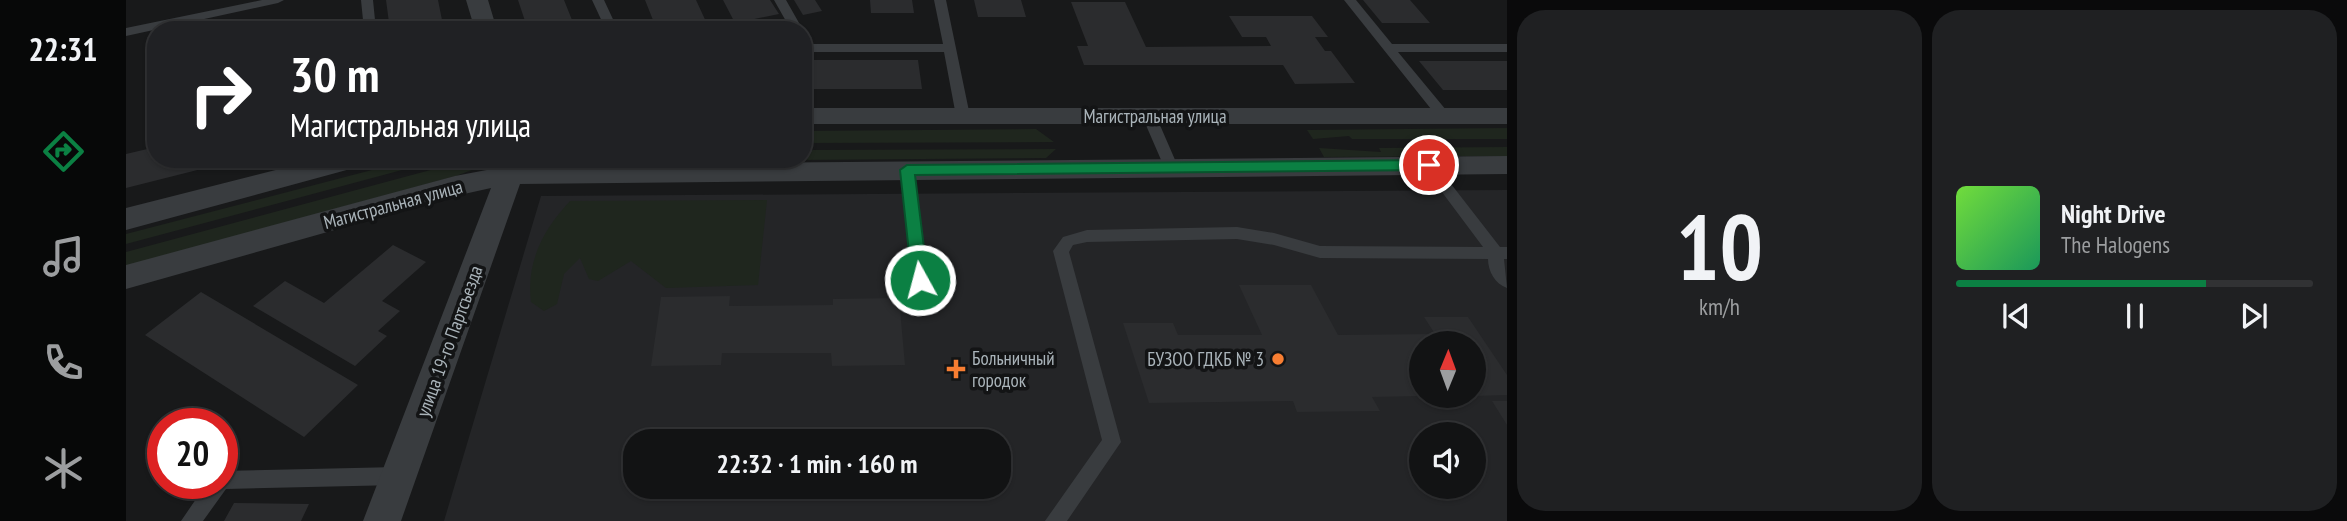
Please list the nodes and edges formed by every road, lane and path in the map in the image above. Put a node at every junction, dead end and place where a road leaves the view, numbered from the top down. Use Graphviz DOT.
graph roads {
  1 [pos="209,0"];
  2 [pos="278,0"];
  3 [pos="367,0"];
  4 [pos="477,0"];
  5 [pos="598,0"];
  6 [pos="780,0"];
  7 [pos="940,0"];
  8 [pos="1350,0"];
  9 [pos="207,15"];
  10 [pos="178,21"];
  11 [pos="369,21"];
  12 [pos="483,21"];
  13 [pos="608,21"];
  14 [pos="792,21"];
  15 [pos="147,28"];
  16 [pos="126,32"];
  17 [pos="812,46"];
  18 [pos="949,48"];
  19 [pos="1388,48"];
  20 [pos="1507,48"];
  21 [pos="812,116"];
  22 [pos="963,116"];
  23 [pos="1149,116"];
  24 [pos="1444,116"];
  25 [pos="1507,116"];
  26 [pos="1429,165"];
  27 [pos="1507,165"];
  28 [pos="322,168"];
  29 [pos="508,168"];
  30 [pos="511,168"];
  31 [pos="643,168"];
  32 [pos="1172,169"];
  33 [pos="907,170"];
  34 [pos="126,219"];
  35 [pos="1502,253"];
  36 [pos="126,277"];
  37 [pos="920,280"];
  38 [pos="1507,282"];
  39 [pos="398,476"];
  40 [pos="238,481"];
  41 [pos="207,499"];
  42 [pos="191,521"];
  43 [pos="382,521"];
  44 [pos="1055,521"];
  1 -- 9 [label="lane"];
  2 -- 9 [label="lane"];
  3 -- 11 [label="lane"];
  4 -- 12 [label="street"];
  5 -- 13 [label="lane"];
  6 -- 14 [label="lane"];
  7 -- 18 [label="lane"];
  8 -- 19 [label="lane"];
  9 -- 10 [label="lane"];
  15 -- 16 [label="lane"];
  17 -- 18 [label="lane"];
  18 -- 22 [label="lane"];
  19 -- 20 [label="lane"];
  19 -- 24 [label="lane"];
  21 -- 22 [label="street, Магистральная улица"];
  22 -- 23 [label="street, Магистральная улица"];
  23 -- 24 [label="street, Магистральная улица"];
  23 -- 32 [label="lane"];
  24 -- 25 [label="street, Магистральная улица"];
  26 -- 27 [label="street, Магистральная улица"];
  26 -- 32 [label="street, Магистральная улица"];
  26 -- 35 [label="lane"];
  28 -- 34 [label="street"];
  29 -- 36 [label="street, Магистральная улица"];
  30 -- 39 [label="street, улица 19-го Партсъезда"];
  31 -- 33 [label="street, Магистральная улица"];
  32 -- 33 [label="street, Магистральная улица"];
  33 -- 37 [label="lane"];
  35 -- 38 [label="lane"];
  35 -- 44 [label="lane"];
  39 -- 40 [label="lane"];
  39 -- 43 [label="street, улица 19-го Партсъезда"];
  41 -- 42 [label="lane"];
}
